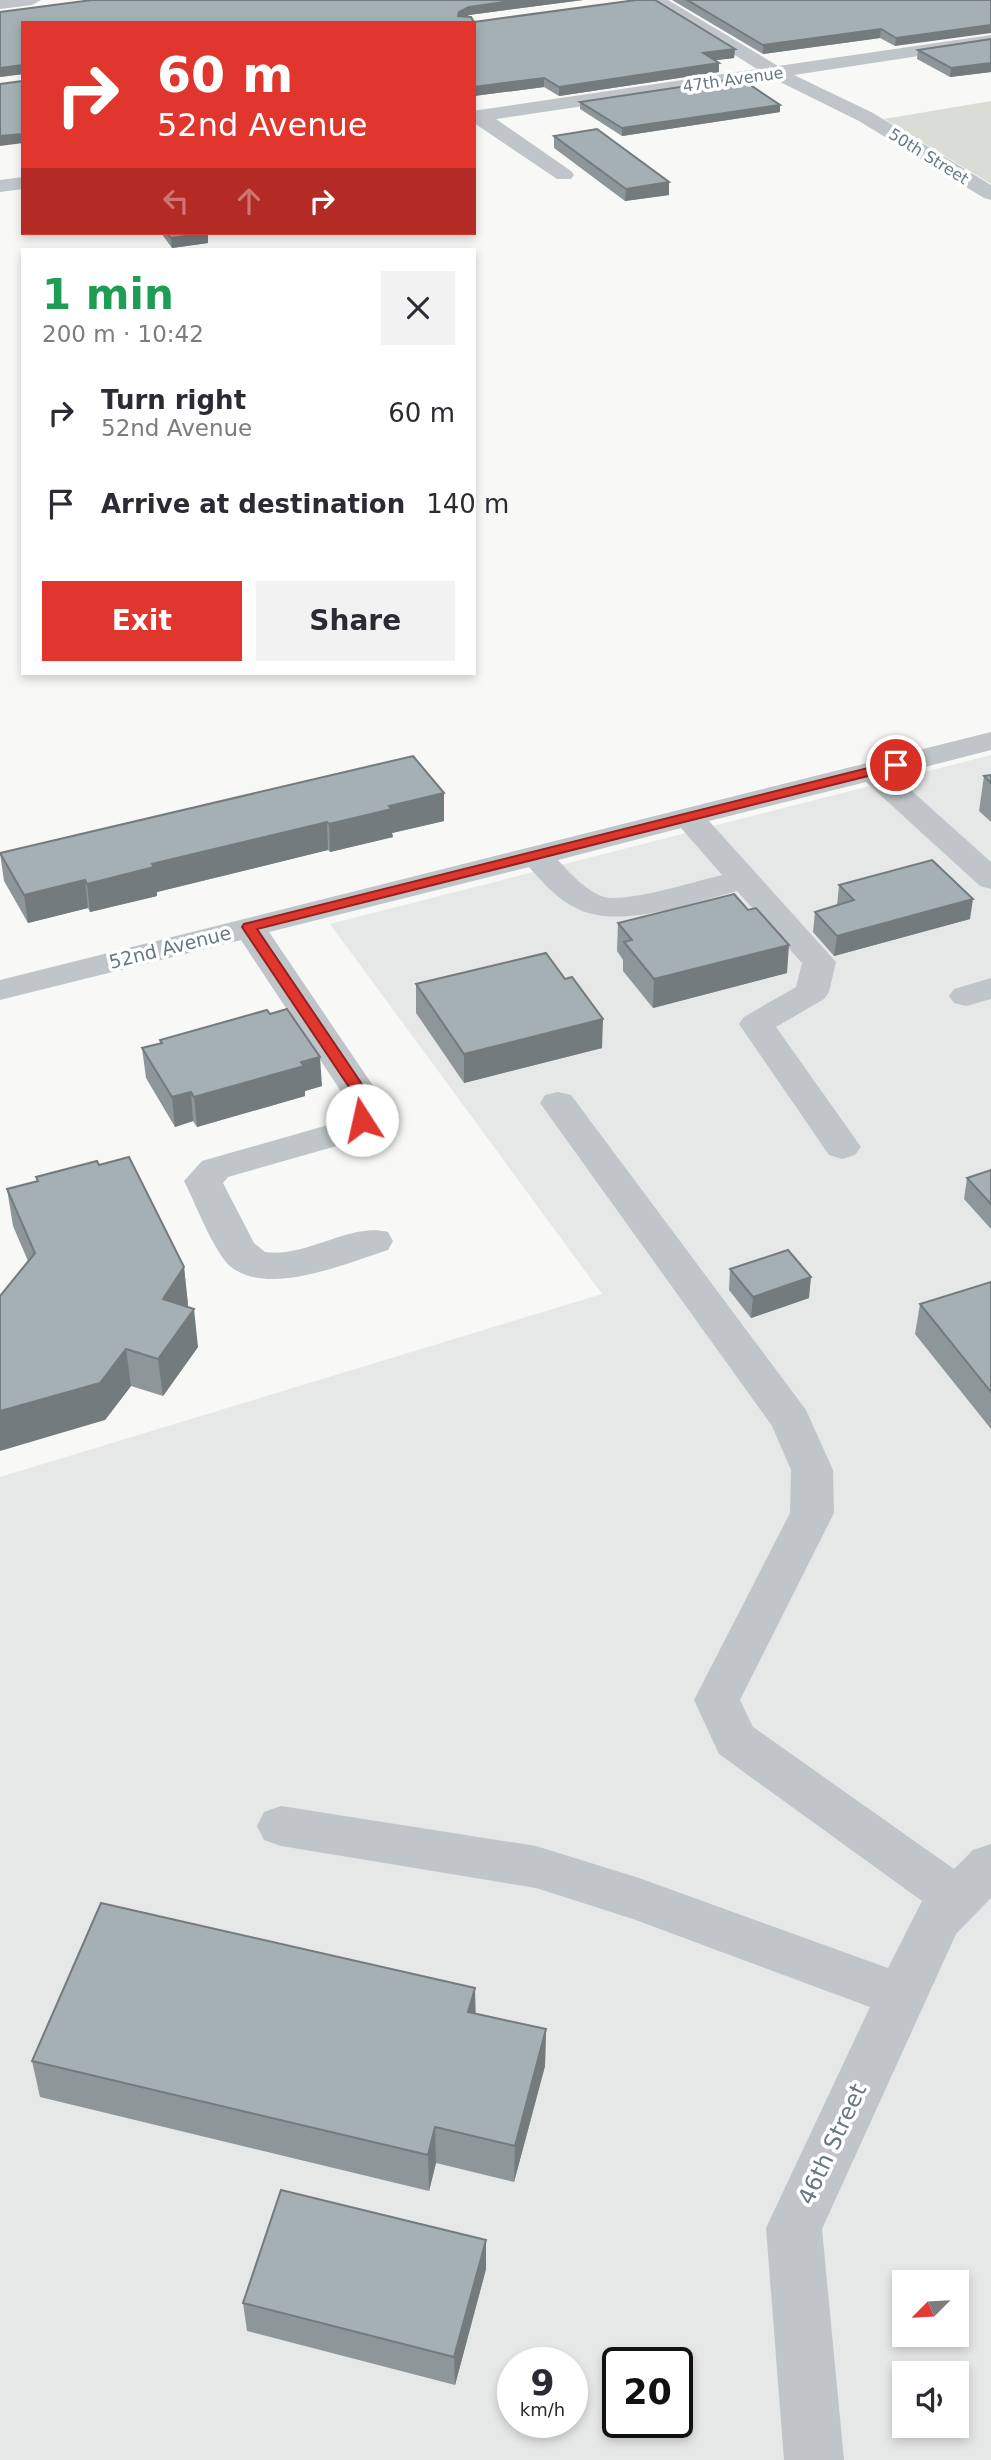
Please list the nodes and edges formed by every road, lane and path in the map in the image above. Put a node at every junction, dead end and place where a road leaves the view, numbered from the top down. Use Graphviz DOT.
graph roads {
  1 [pos="33,0"];
  2 [pos="656,0"];
  3 [pos="0,4"];
  4 [pos="991,40"];
  5 [pos="776,73"];
  6 [pos="477,117"];
  7 [pos="564,175"];
  8 [pos="21,183"];
  9 [pos="0,186"];
  10 [pos="991,194"];
  11 [pos="991,741"];
  12 [pos="872,771"];
  13 [pos="688,817"];
  14 [pos="536,855"];
  15 [pos="744,879"];
  16 [pos="991,879"];
  17 [pos="249,927"];
  18 [pos="0,990"];
  19 [pos="558,1102"];
  20 [pos="842,1146"];
  21 [pos="374,1241"];
  22 [pos="281,1826"];
  23 [pos="974,1882"];
  24 [pos="901,1996"];
  25 [pos="814,2460"];
  1 -- 3 [label="street"];
  2 -- 5 [label="street"];
  4 -- 5 [label="street, 47th Avenue"];
  5 -- 6 [label="street, 47th Avenue"];
  5 -- 10 [label="street, 50th Street"];
  6 -- 7 [label="street"];
  8 -- 9 [label="street"];
  11 -- 12 [label="street, 52nd Avenue"];
  12 -- 13 [label="street, 52nd Avenue"];
  12 -- 16 [label="street"];
  13 -- 14 [label="street, 52nd Avenue"];
  13 -- 15 [label="street"];
  14 -- 15 [label="street"];
  14 -- 17 [label="street, 52nd Avenue"];
  15 -- 20 [label="street"];
  17 -- 18 [label="street, 52nd Avenue"];
  17 -- 21 [label="street"];
  19 -- 23 [label="street"];
  22 -- 24 [label="street"];
  23 -- 24 [label="street, 46th Street"];
  24 -- 25 [label="street, 46th Street"];
}
